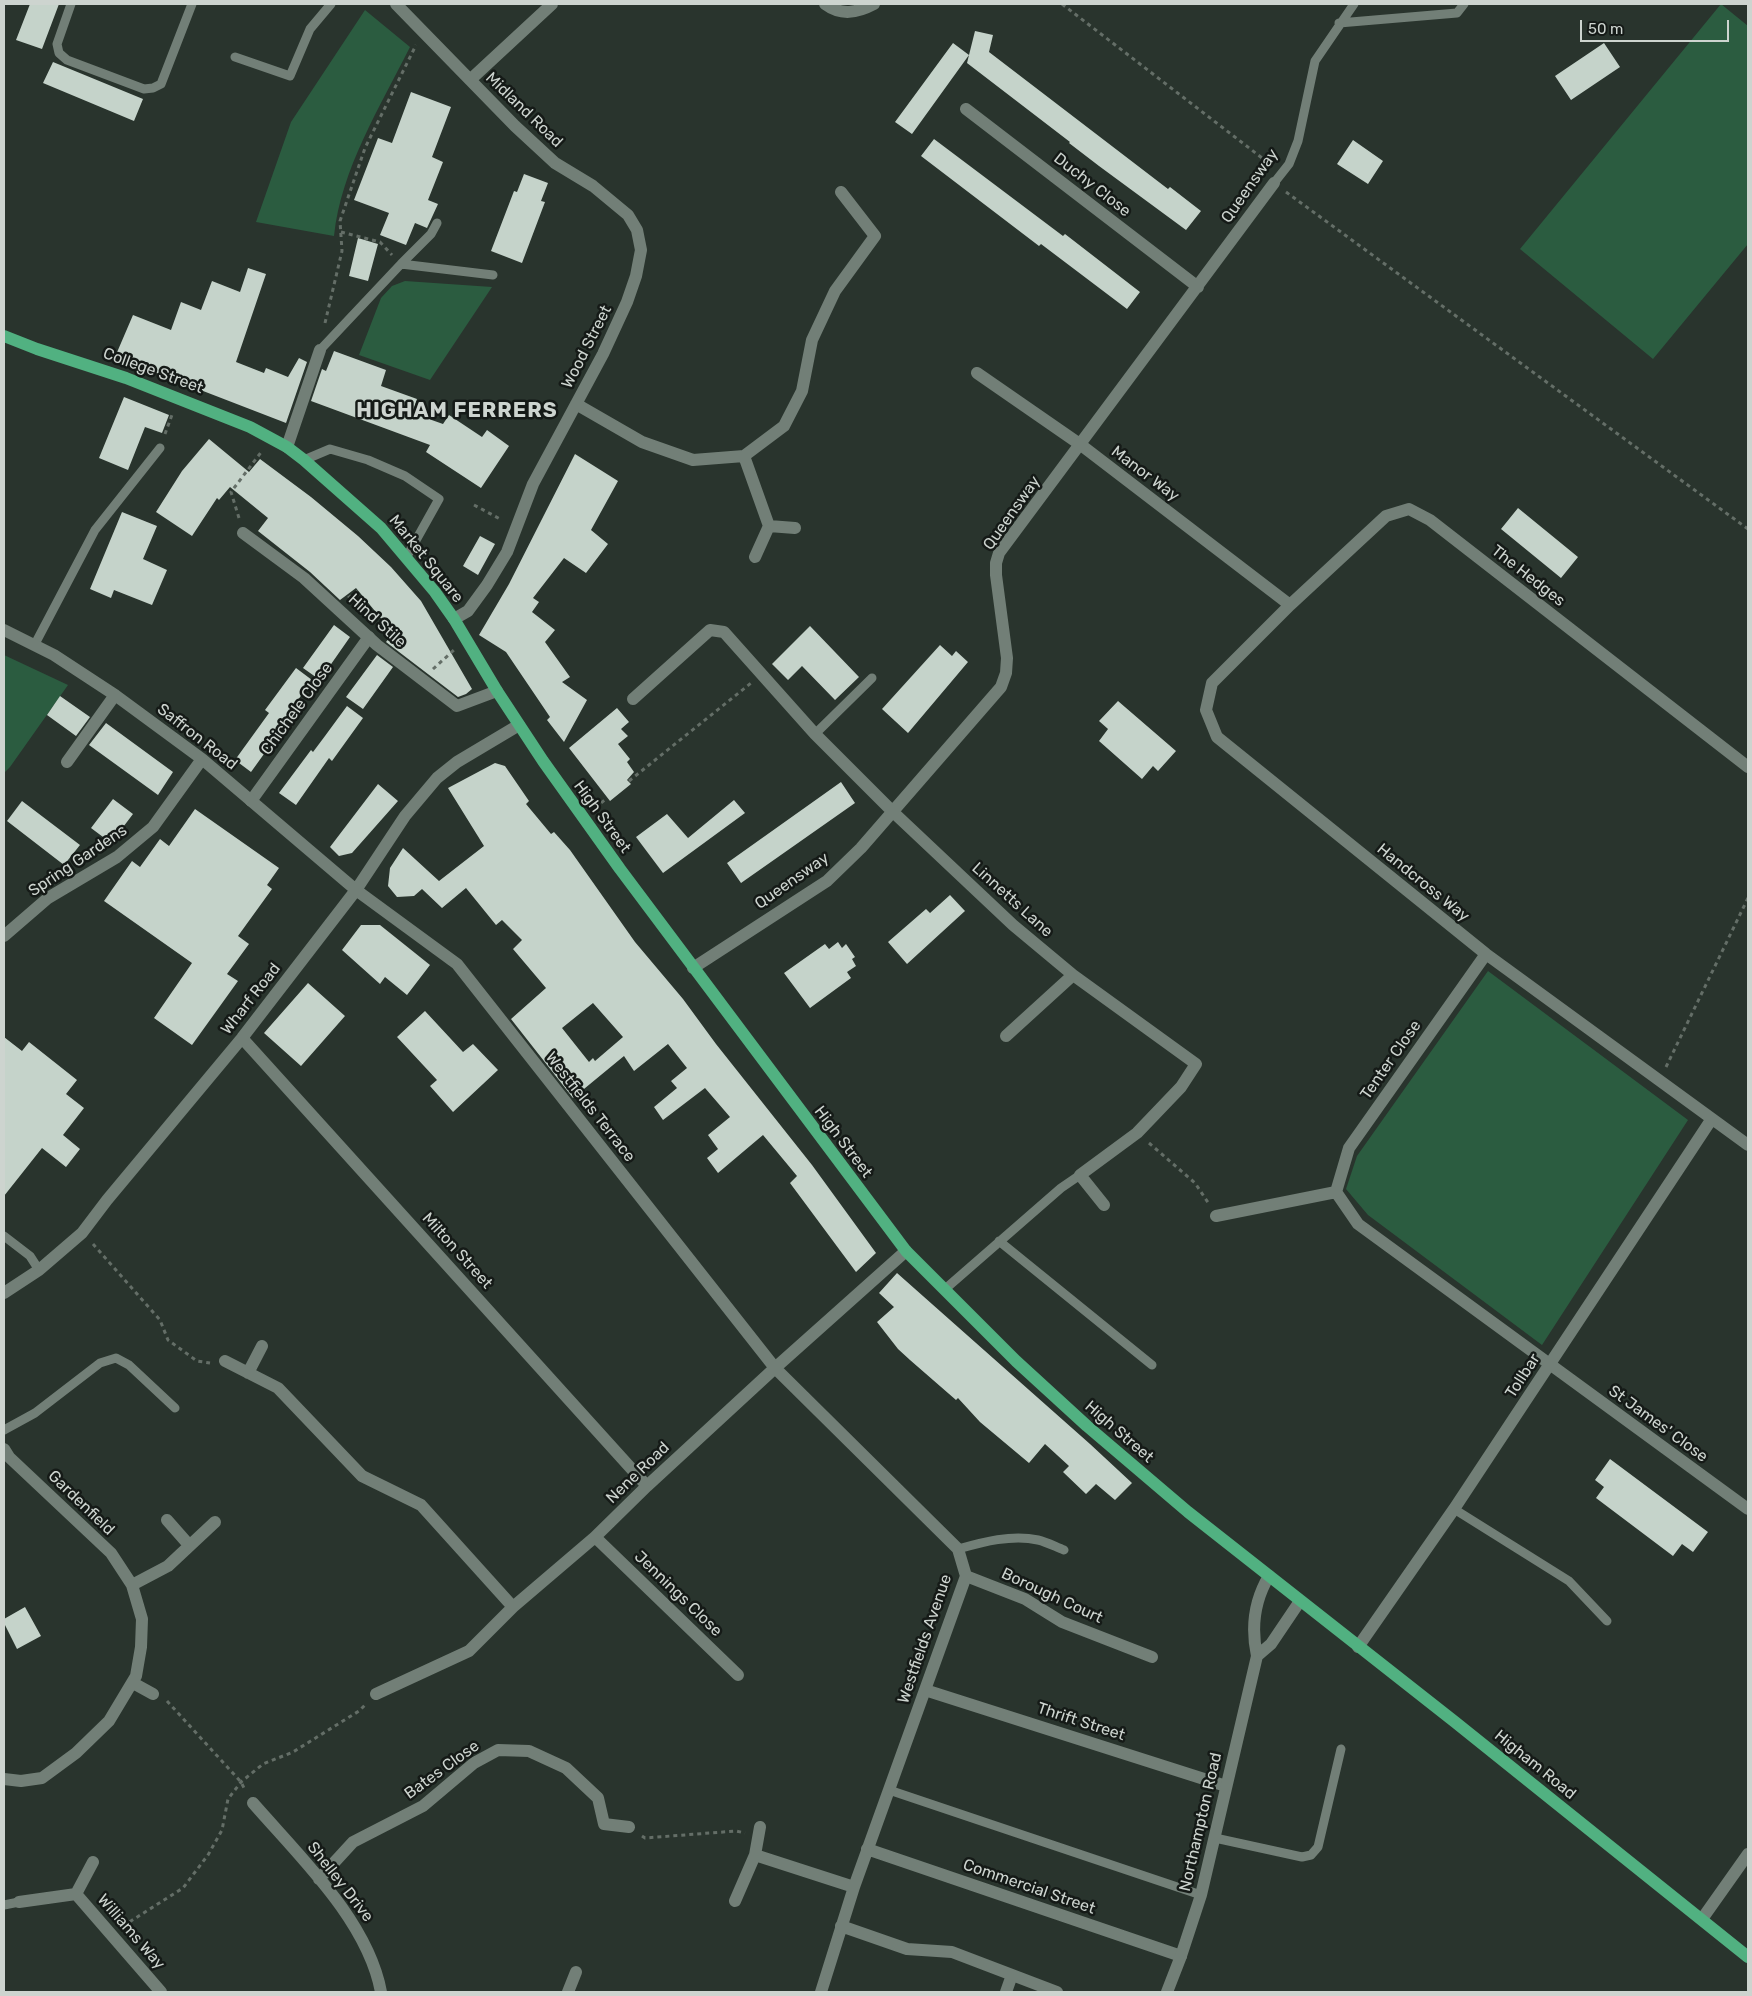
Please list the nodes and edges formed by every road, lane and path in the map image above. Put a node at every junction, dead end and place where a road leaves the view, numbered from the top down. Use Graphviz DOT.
graph roads {
  1 [pos="71,4"];
  2 [pos="190,4"];
  3 [pos="331,4"];
  4 [pos="396,4"];
  5 [pos="552,4"];
  6 [pos="824,4"];
  7 [pos="874,4"];
  8 [pos="1062,4"];
  9 [pos="1354,4"];
  10 [pos="1464,4"];
  11 [pos="1340,23"];
  12 [pos="423,32"];
  13 [pos="235,57"];
  14 [pos="470,80"];
  15 [pos="966,109"];
  16 [pos="1274,183"];
  17 [pos="841,192"];
  18 [pos="437,222"];
  19 [pos="637,230"];
  20 [pos="341,232"];
  21 [pos="401,264"];
  22 [pos="494,275"];
  23 [pos="1198,287"];
  24 [pos="4,336"];
  25 [pos="320,350"];
  26 [pos="977,373"];
  27 [pos="179,398"];
  28 [pos="576,404"];
  29 [pos="272,438"];
  30 [pos="1081,445"];
  31 [pos="286,447"];
  32 [pos="160,448"];
  33 [pos="744,456"];
  34 [pos="304,460"];
  35 [pos="474,505"];
  36 [pos="769,526"];
  37 [pos="518,528"];
  38 [pos="795,528"];
  39 [pos="1748,529"];
  40 [pos="243,533"];
  41 [pos="406,558"];
  42 [pos="755,558"];
  43 [pos="1290,605"];
  44 [pos="454,619"];
  45 [pos="4,630"];
  46 [pos="369,637"];
  47 [pos="466,639"];
  48 [pos="35,644"];
  49 [pos="762,674"];
  50 [pos="872,678"];
  51 [pos="421,680"];
  52 [pos="496,691"];
  53 [pos="115,695"];
  54 [pos="633,699"];
  55 [pos="520,725"];
  56 [pos="815,734"];
  57 [pos="202,759"];
  58 [pos="67,762"];
  59 [pos="1748,767"];
  60 [pos="629,781"];
  61 [pos="251,801"];
  62 [pos="892,811"];
  63 [pos="356,890"];
  64 [pos="1748,898"];
  65 [pos="4,936"];
  66 [pos="1486,954"];
  67 [pos="693,968"];
  68 [pos="1073,975"];
  69 [pos="1006,1036"];
  70 [pos="242,1038"];
  71 [pos="1659,1081"];
  72 [pos="1712,1120"];
  73 [pos="1137,1133"];
  74 [pos="1748,1145"];
  75 [pos="1080,1175"];
  76 [pos="1336,1192"];
  77 [pos="1104,1206"];
  78 [pos="1216,1216"];
  79 [pos="82,1233"];
  80 [pos="4,1236"];
  81 [pos="999,1241"];
  82 [pos="906,1251"];
  83 [pos="39,1270"];
  84 [pos="944,1290"];
  85 [pos="4,1293"];
  86 [pos="262,1346"];
  87 [pos="225,1361"];
  88 [pos="1152,1365"];
  89 [pos="1549,1365"];
  90 [pos="775,1368"];
  91 [pos="248,1373"];
  92 [pos="175,1408"];
  93 [pos="4,1430"];
  94 [pos="4,1449"];
  95 [pos="647,1486"];
  96 [pos="1454,1509"];
  97 [pos="1748,1509"];
  98 [pos="167,1520"];
  99 [pos="215,1522"];
  100 [pos="595,1537"];
  101 [pos="189,1545"];
  102 [pos="958,1549"];
  103 [pos="1064,1550"];
  104 [pos="966,1576"];
  105 [pos="1269,1576"];
  106 [pos="132,1584"];
  107 [pos="1300,1601"];
  108 [pos="513,1607"];
  109 [pos="1606,1621"];
  110 [pos="1358,1647"];
  111 [pos="1152,1656"];
  112 [pos="1257,1656"];
  113 [pos="738,1675"];
  114 [pos="133,1684"];
  115 [pos="925,1690"];
  116 [pos="157,1694"];
  117 [pos="376,1694"];
  118 [pos="1340,1749"];
  119 [pos="4,1779"];
  120 [pos="1226,1786"];
  121 [pos="889,1790"];
  122 [pos="253,1803"];
  123 [pos="629,1827"];
  124 [pos="759,1831"];
  125 [pos="1215,1838"];
  126 [pos="867,1850"];
  127 [pos="1748,1854"];
  128 [pos="755,1855"];
  129 [pos="93,1862"];
  130 [pos="319,1879"];
  131 [pos="854,1887"];
  132 [pos="76,1894"];
  133 [pos="1201,1895"];
  134 [pos="735,1901"];
  135 [pos="19,1902"];
  136 [pos="4,1905"];
  137 [pos="1702,1919"];
  138 [pos="842,1926"];
  139 [pos="1181,1956"];
  140 [pos="1748,1957"];
  141 [pos="576,1972"];
  142 [pos="1012,1975"];
  143 [pos="158,1991"];
  144 [pos="381,1992"];
  145 [pos="568,1992"];
  146 [pos="821,1992"];
  147 [pos="1006,1992"];
  148 [pos="1057,1992"];
  149 [pos="1166,1992"];
  1 -- 2 [label="lane"];
  3 -- 13 [label="lane"];
  4 -- 12 [label="street, Midland Road"];
  5 -- 14 [label="street"];
  6 -- 7 [label="street"];
  8 -- 16 [label="path"];
  9 -- 11 [label="lane, Queensway"];
  10 -- 11 [label="lane"];
  11 -- 16 [label="lane, Queensway"];
  12 -- 14 [label="street, Midland Road"];
  12 -- 20 [label="path"];
  14 -- 19 [label="street, Midland Road"];
  15 -- 23 [label="street, Duchy Close"];
  16 -- 23 [label="street, Queensway"];
  16 -- 39 [label="path"];
  17 -- 33 [label="street"];
  18 -- 21 [label="lane"];
  19 -- 28 [label="street, Wood Street"];
  20 -- 21 [label="path"];
  20 -- 25 [label="path"];
  21 -- 22 [label="lane"];
  21 -- 25 [label="lane"];
  23 -- 30 [label="street, Queensway"];
  24 -- 27 [label="main road, College Street"];
  25 -- 31 [label="street"];
  26 -- 30 [label="street, Manor Way"];
  27 -- 29 [label="main road, College Street"];
  27 -- 32 [label="path"];
  28 -- 33 [label="street"];
  28 -- 37 [label="street, Wood Street"];
  29 -- 31 [label="main road, College Street"];
  29 -- 40 [label="path"];
  30 -- 43 [label="street, Manor Way"];
  30 -- 62 [label="street, Queensway"];
  31 -- 34 [label="main road, Market Square"];
  32 -- 48 [label="lane"];
  33 -- 36 [label="street"];
  34 -- 41 [label="main road, Market Square"];
  34 -- 41 [label="lane"];
  35 -- 37 [label="path"];
  36 -- 38 [label="street"];
  36 -- 42 [label="street"];
  37 -- 44 [label="street, Market Square"];
  40 -- 46 [label="street, Hind Stile"];
  41 -- 44 [label="main road, Market Square"];
  43 -- 59 [label="street, The Hedges"];
  43 -- 66 [label="street, Handcross Way"];
  44 -- 47 [label="main road, High Street"];
  45 -- 48 [label="street, Saffron Road"];
  46 -- 51 [label="street, Hind Stile"];
  46 -- 61 [label="street, Chichele Close"];
  47 -- 51 [label="path"];
  47 -- 52 [label="main road, High Street"];
  48 -- 53 [label="street, Saffron Road"];
  49 -- 54 [label="street, Linnetts Lane"];
  49 -- 56 [label="street, Linnetts Lane"];
  49 -- 60 [label="path"];
  50 -- 56 [label="lane"];
  51 -- 52 [label="street, Hind Stile"];
  52 -- 55 [label="main road, High Street"];
  53 -- 57 [label="street, Saffron Road"];
  53 -- 58 [label="street"];
  55 -- 63 [label="street, Wharf Road"];
  55 -- 67 [label="main road, High Street"];
  56 -- 62 [label="street, Linnetts Lane"];
  57 -- 61 [label="street, Saffron Road"];
  57 -- 65 [label="street, Spring Gardens"];
  61 -- 63 [label="street, Saffron Road"];
  62 -- 67 [label="street, Queensway"];
  62 -- 68 [label="street, Linnetts Lane"];
  63 -- 70 [label="street, Wharf Road"];
  63 -- 90 [label="street, Westfields Terrace"];
  64 -- 71 [label="path"];
  66 -- 71 [label="street, Handcross Way"];
  66 -- 76 [label="street, Tenter Close"];
  67 -- 82 [label="main road, High Street"];
  68 -- 69 [label="street"];
  68 -- 73 [label="street, Linnetts Lane"];
  70 -- 79 [label="street, Wharf Road"];
  70 -- 95 [label="street, Milton Street"];
  71 -- 72 [label="street, Handcross Way"];
  72 -- 74 [label="street, Handcross Way"];
  72 -- 89 [label="street, Tollbar"];
  73 -- 75 [label="street, Linnetts Lane"];
  73 -- 78 [label="path"];
  75 -- 77 [label="street"];
  75 -- 81 [label="lane, Linnetts Lane"];
  76 -- 78 [label="street"];
  76 -- 89 [label="street"];
  79 -- 83 [label="street, Wharf Road"];
  79 -- 87 [label="path"];
  80 -- 83 [label="lane"];
  81 -- 84 [label="lane, Linnetts Lane"];
  81 -- 88 [label="lane"];
  82 -- 84 [label="main road, High Street"];
  82 -- 90 [label="street, Nene Road"];
  83 -- 85 [label="street, Wharf Road"];
  84 -- 105 [label="main road, High Street"];
  86 -- 91 [label="street"];
  87 -- 91 [label="street"];
  89 -- 96 [label="street, Tollbar"];
  89 -- 97 [label="street, St James' Close"];
  90 -- 95 [label="street, Nene Road"];
  90 -- 102 [label="street, Westfields Avenue"];
  91 -- 108 [label="street"];
  92 -- 93 [label="lane"];
  94 -- 106 [label="street, Gardenfield"];
  95 -- 100 [label="street, Nene Road"];
  96 -- 109 [label="lane"];
  96 -- 110 [label="street, Tollbar"];
  98 -- 101 [label="street"];
  99 -- 101 [label="street"];
  100 -- 108 [label="street, Nene Road"];
  100 -- 113 [label="street, Jennings Close"];
  101 -- 106 [label="street"];
  102 -- 103 [label="lane"];
  102 -- 104 [label="street, Westfields Avenue"];
  104 -- 111 [label="street, Borough Court"];
  104 -- 115 [label="street, Westfields Avenue"];
  105 -- 107 [label="main road, High Street"];
  105 -- 112 [label="street"];
  106 -- 114 [label="street, Gardenfield"];
  107 -- 110 [label="main road, Higham Road"];
  107 -- 112 [label="street"];
  108 -- 117 [label="street, Nene Road"];
  110 -- 137 [label="main road, Higham Road"];
  112 -- 120 [label="street, Northampton Road"];
  114 -- 116 [label="street"];
  114 -- 119 [label="street, Gardenfield"];
  115 -- 120 [label="street, Thrift Street"];
  115 -- 121 [label="street, Westfields Avenue"];
  116 -- 122 [label="path"];
  118 -- 125 [label="lane"];
  120 -- 125 [label="street, Northampton Road"];
  121 -- 126 [label="street, Westfields Avenue"];
  121 -- 133 [label="lane"];
  122 -- 130 [label="street, Shelley Drive"];
  123 -- 124 [label="path"];
  123 -- 130 [label="street, Bates Close"];
  124 -- 128 [label="street"];
  125 -- 133 [label="street, Northampton Road"];
  126 -- 131 [label="street, Westfields Avenue"];
  126 -- 139 [label="street, Commercial Street"];
  127 -- 137 [label="street"];
  128 -- 131 [label="street"];
  128 -- 134 [label="street"];
  129 -- 132 [label="street, Williams Way"];
  130 -- 144 [label="street, Shelley Drive"];
  131 -- 138 [label="street, Westfields Avenue"];
  132 -- 135 [label="street, Williams Way"];
  132 -- 143 [label="street, Williams Way"];
  133 -- 139 [label="street, Northampton Road"];
  135 -- 136 [label="lane, Williams Way"];
  137 -- 140 [label="main road, Higham Road"];
  138 -- 142 [label="street"];
  138 -- 146 [label="street, Westfields Avenue"];
  139 -- 149 [label="street, Northampton Road"];
  141 -- 145 [label="street"];
  142 -- 147 [label="street"];
  142 -- 148 [label="street"];
}
